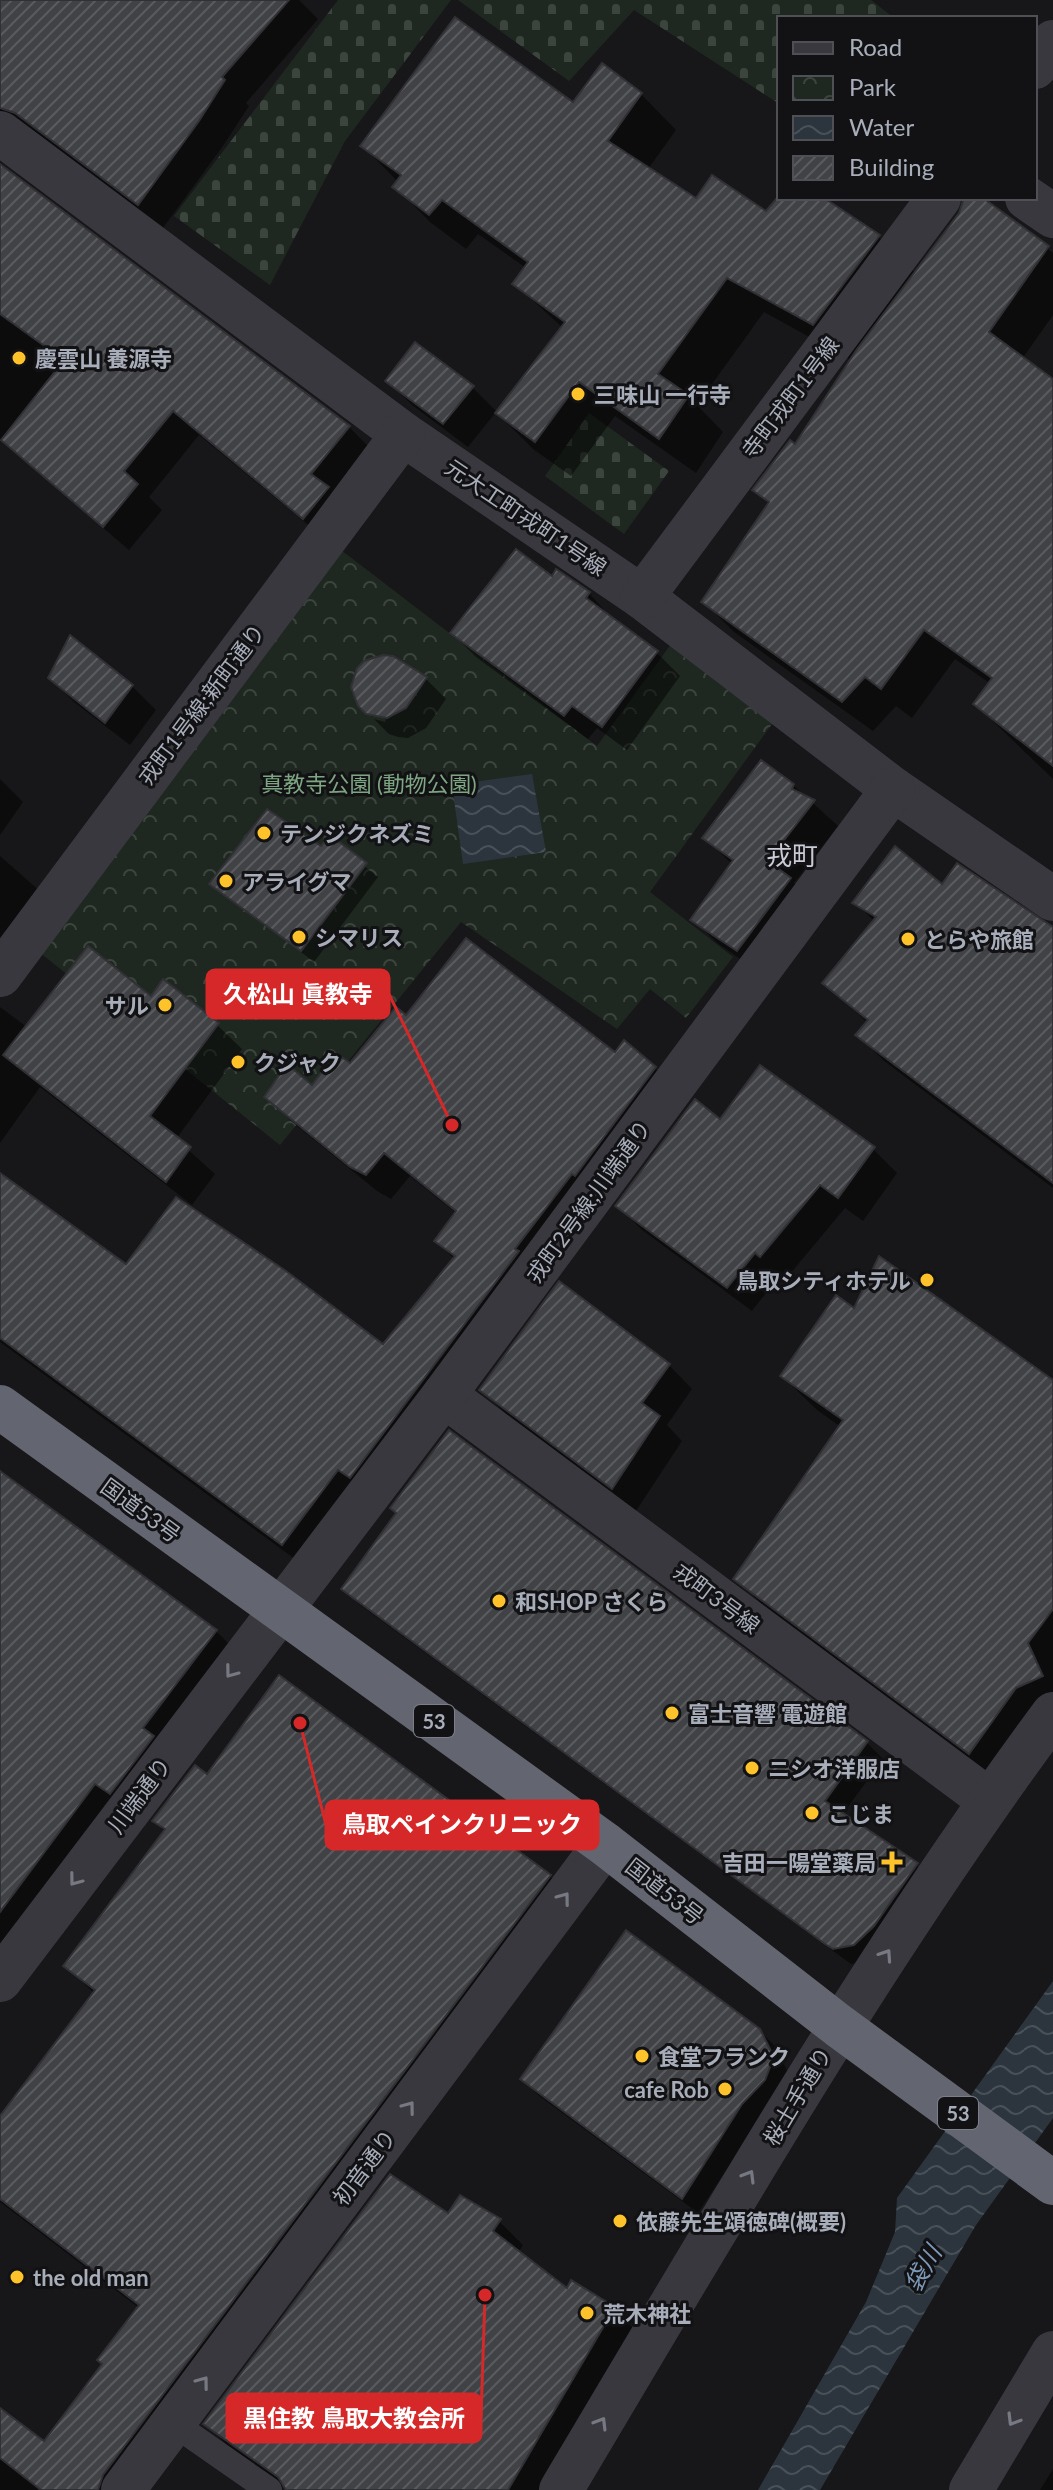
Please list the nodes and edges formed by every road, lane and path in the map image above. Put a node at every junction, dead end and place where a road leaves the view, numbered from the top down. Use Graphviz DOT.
graph roads {
  1 [pos="1053,42"];
  2 [pos="1037,64"];
  3 [pos="0,133"];
  4 [pos="938,200"];
  5 [pos="1030,200"];
  6 [pos="1053,216"];
  7 [pos="403,434"];
  8 [pos="642,597"];
  9 [pos="893,789"];
  10 [pos="1053,899"];
  11 [pos="0,975"];
  12 [pos="444,1395"];
  13 [pos="0,1407"];
  14 [pos="278,1610"];
  15 [pos="1053,1714"];
  16 [pos="989,1800"];
  17 [pos="605,1844"];
  18 [pos="0,1980"];
  19 [pos="850,2035"];
  20 [pos="1053,2183"];
  21 [pos="1053,2353"];
  22 [pos="173,2423"];
  23 [pos="123,2490"];
  24 [pos="269,2490"];
  25 [pos="561,2490"];
  26 [pos="971,2490"];
  1 -- 2 [label="street"];
  3 -- 7 [label="street, 元大工町戎町1号線"];
  4 -- 8 [label="street, 寺町戎町1号線"];
  5 -- 6 [label="street"];
  7 -- 8 [label="street, 元大工町戎町1号線"];
  7 -- 11 [label="street, 戎町1号線;新町通り"];
  8 -- 9 [label="street, 元大工町戎町1号線"];
  9 -- 10 [label="street, 元大工町戎町1号線"];
  9 -- 12 [label="street, 戎町2号線;川端通り"];
  12 -- 14 [label="street, 戎町2号線;川端通り"];
  12 -- 16 [label="street, 戎町3号線"];
  13 -- 14 [label="highway, 国道53号 / 53"];
  14 -- 17 [label="highway, 国道53号 / 53"];
  14 -- 18 [label="street, 川端通り, one-way"];
  15 -- 16 [label="street, 桜土手通り"];
  19 -- 16 [label="street, 桜土手通り, one-way"];
  17 -- 19 [label="highway, 国道53号 / 53"];
  22 -- 17 [label="street, 初音通り, one-way"];
  19 -- 20 [label="highway, 国道53号 / 53"];
  25 -- 19 [label="street, 桜土手通り, one-way"];
  21 -- 26 [label="street, one-way"];
  22 -- 23 [label="street, 初音通り"];
  22 -- 24 [label="lane"];
}
